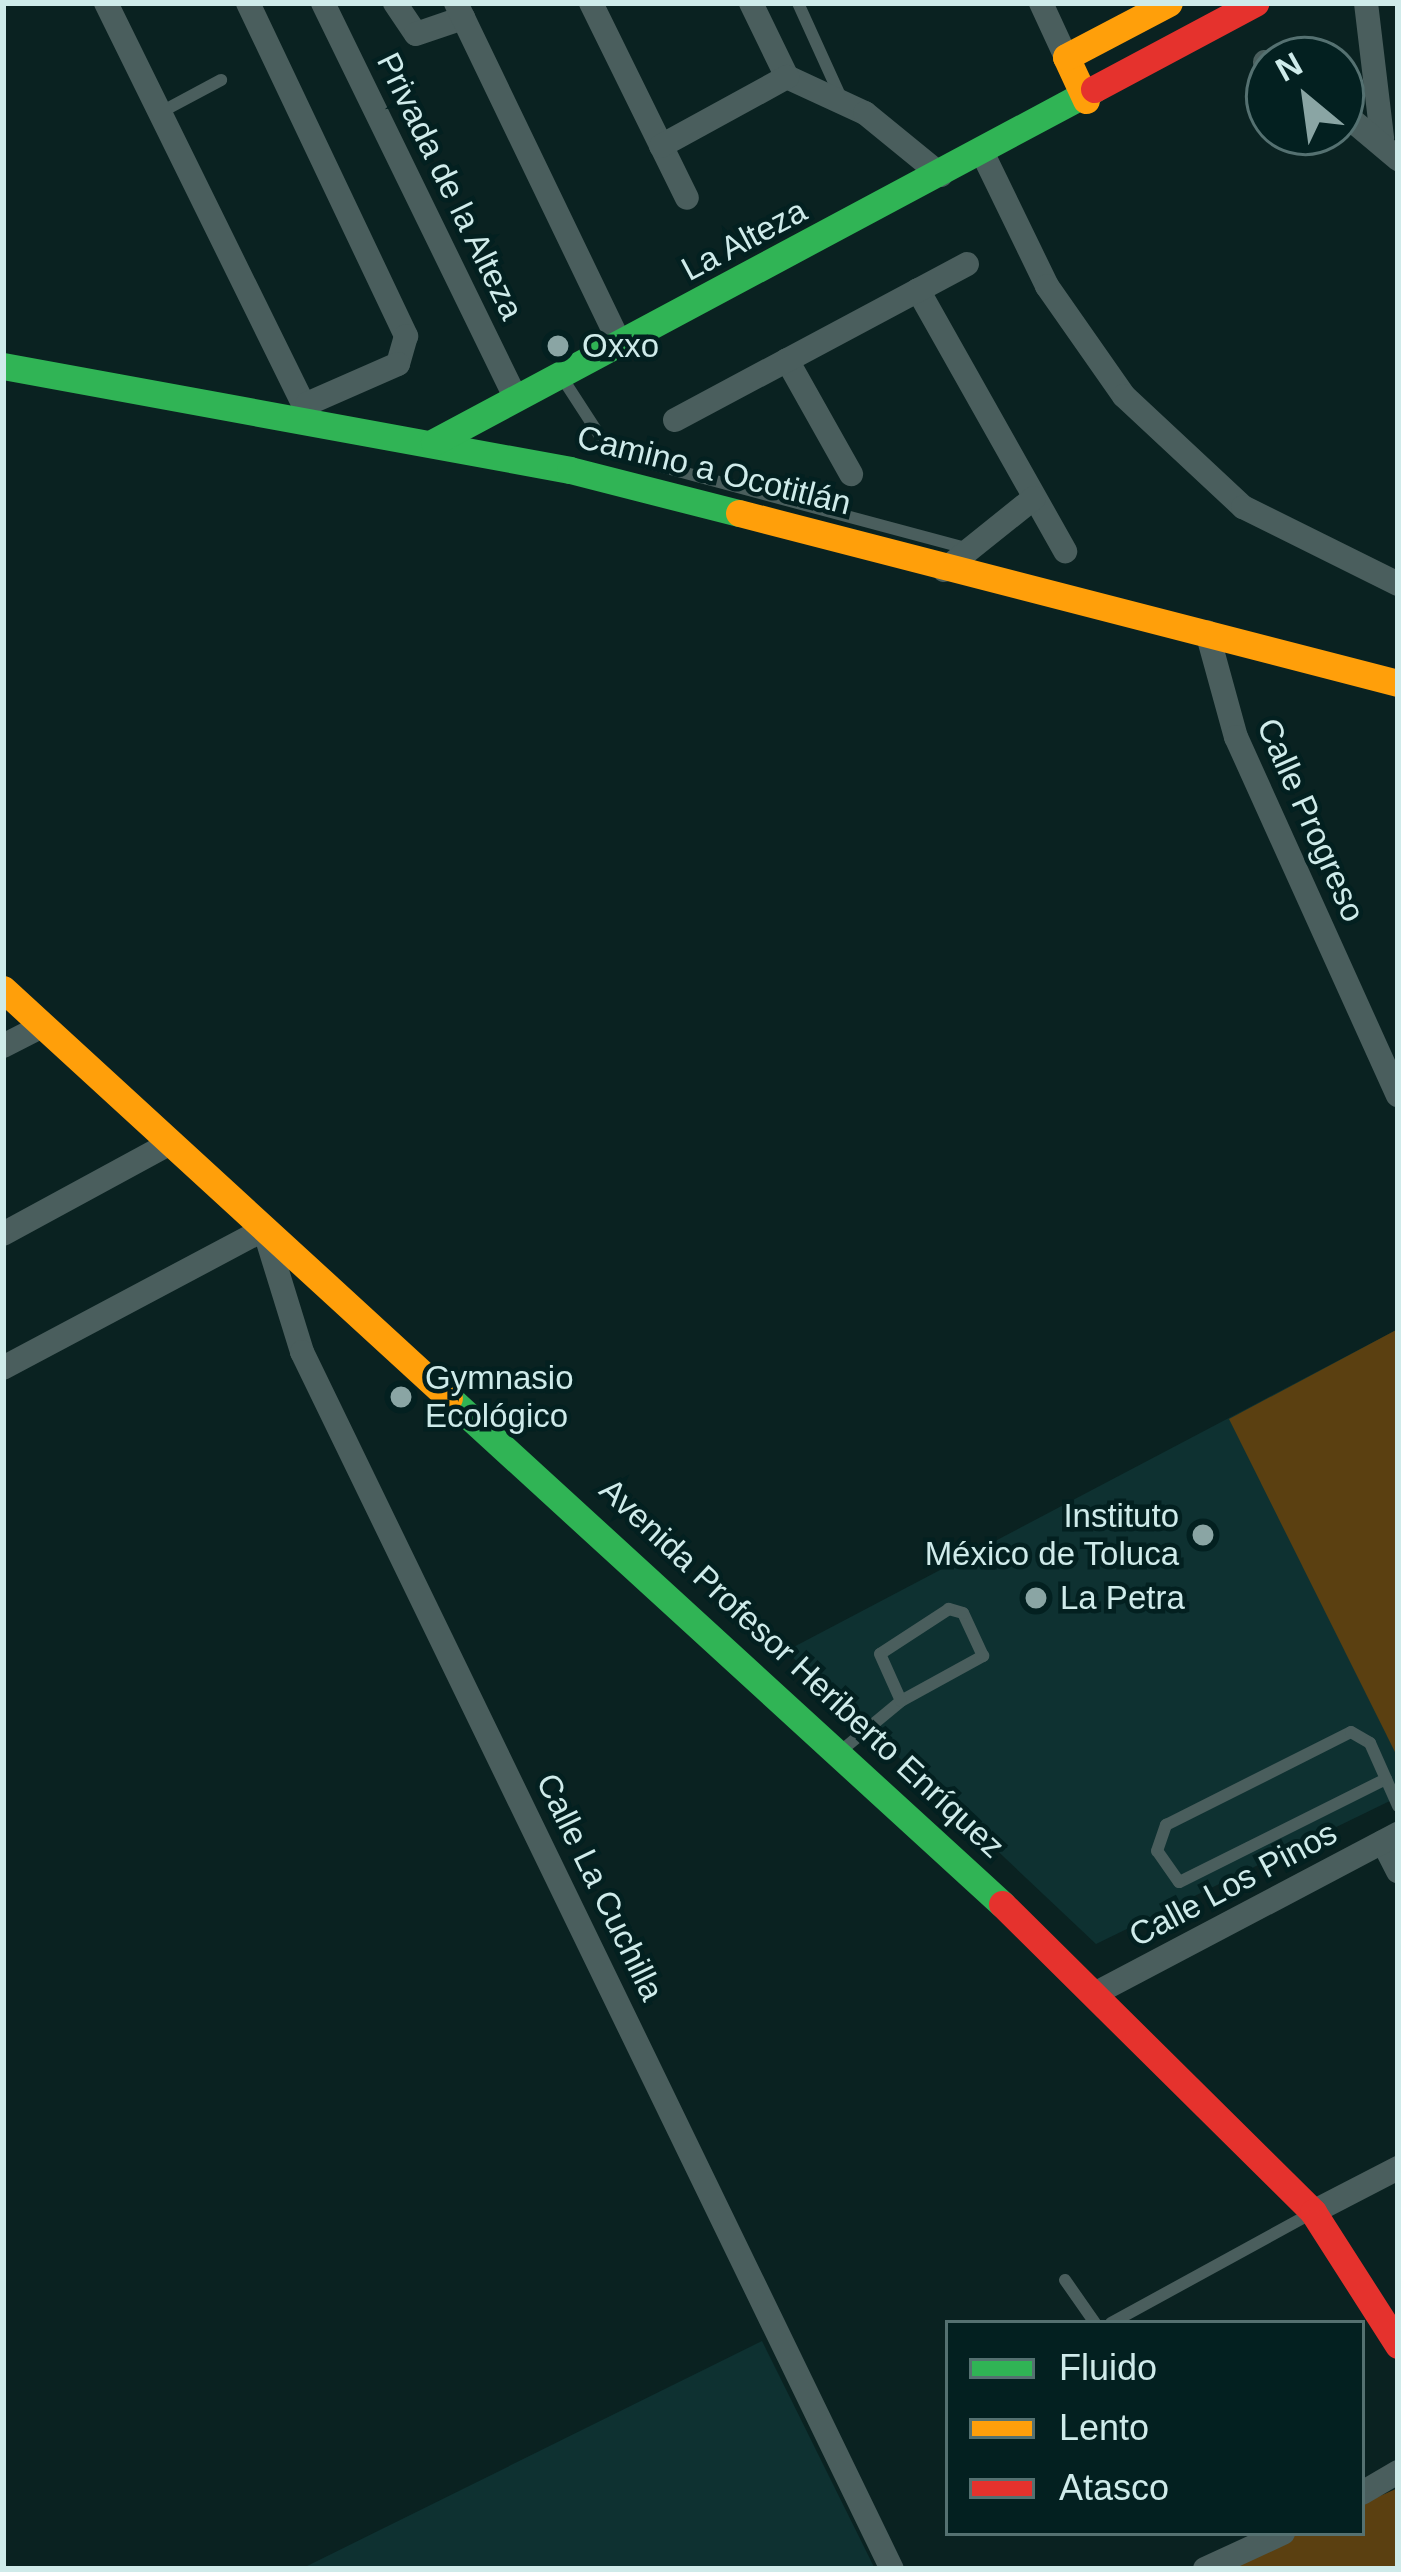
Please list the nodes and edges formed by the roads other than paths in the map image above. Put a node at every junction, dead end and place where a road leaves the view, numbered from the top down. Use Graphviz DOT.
graph roads {
  1 [pos="106,3"];
  2 [pos="248,3"];
  3 [pos="323,3"];
  4 [pos="395,3"];
  5 [pos="591,3"];
  6 [pos="751,3"];
  7 [pos="798,3"];
  8 [pos="1040,3"];
  9 [pos="1169,3"];
  10 [pos="1255,3"];
  11 [pos="1366,3"];
  12 [pos="460,10"];
  13 [pos="1066,57"];
  14 [pos="788,77"];
  15 [pos="221,80"];
  16 [pos="842,100"];
  17 [pos="1086,100"];
  18 [pos="163,111"];
  19 [pos="1365,126"];
  20 [pos="1382,137"];
  21 [pos="661,146"];
  22 [pos="983,154"];
  23 [pos="1398,159"];
  24 [pos="941,175"];
  25 [pos="687,198"];
  26 [pos="967,264"];
  27 [pos="918,290"];
  28 [pos="621,346"];
  29 [pos="788,360"];
  30 [pos="3,366"];
  31 [pos="561,376"];
  32 [pos="516,399"];
  33 [pos="309,413"];
  34 [pos="675,420"];
  35 [pos="434,442"];
  36 [pos="851,474"];
  37 [pos="1034,498"];
  38 [pos="970,550"];
  39 [pos="1065,551"];
  40 [pos="944,570"];
  41 [pos="1398,584"];
  42 [pos="1207,632"];
  43 [pos="1398,683"];
  44 [pos="3,989"];
  45 [pos="42,1026"];
  46 [pos="3,1046"];
  47 [pos="1398,1095"];
  48 [pos="169,1144"];
  49 [pos="264,1229"];
  50 [pos="3,1234"];
  51 [pos="3,1368"];
  52 [pos="901,1701"];
  53 [pos="841,1751"];
  54 [pos="1386,1779"];
  55 [pos="1398,1806"];
  56 [pos="1390,1838"];
  57 [pos="1398,1870"];
  58 [pos="1098,1992"];
  59 [pos="1398,2168"];
  60 [pos="1313,2212"];
  61 [pos="1065,2280"];
  62 [pos="1093,2320"];
  63 [pos="1116,2320"];
  64 [pos="1395,2330"];
  65 [pos="1398,2472"];
  66 [pos="1365,2490"];
  67 [pos="1276,2536"];
  68 [pos="892,2569"];
  69 [pos="1205,2569"];
  1 -- 18 [label="street"];
  2 -- 33 [label="street"];
  3 -- 32 [label="street, Privada de la Alteza"];
  4 -- 12 [label="street, Privada de la Alteza"];
  5 -- 21 [label="street"];
  6 -- 14 [label="street"];
  7 -- 16 [label="lane"];
  8 -- 13 [label="street"];
  9 -- 13 [label="main road"];
  10 -- 17 [label="main road, La Alteza"];
  11 -- 20 [label="street"];
  12 -- 28 [label="street"];
  13 -- 17 [label="main road"];
  14 -- 16 [label="street"];
  14 -- 21 [label="street"];
  15 -- 18 [label="lane"];
  16 -- 24 [label="street"];
  17 -- 22 [label="main road, La Alteza"];
  18 -- 33 [label="street"];
  19 -- 20 [label="street"];
  20 -- 23 [label="street"];
  21 -- 25 [label="street"];
  22 -- 24 [label="main road, La Alteza"];
  22 -- 41 [label="street"];
  24 -- 28 [label="main road, La Alteza"];
  26 -- 27 [label="street"];
  27 -- 29 [label="street"];
  27 -- 37 [label="street"];
  28 -- 31 [label="main road, La Alteza"];
  29 -- 34 [label="street"];
  29 -- 36 [label="street"];
  30 -- 33 [label="main road, Camino a Ocotitlán"];
  31 -- 32 [label="main road, La Alteza"];
  31 -- 38 [label="lane"];
  32 -- 35 [label="main road, La Alteza"];
  33 -- 35 [label="main road, Camino a Ocotitlán"];
  35 -- 40 [label="main road, Camino a Ocotitlán"];
  37 -- 38 [label="street"];
  37 -- 39 [label="street"];
  38 -- 40 [label="street"];
  40 -- 42 [label="main road, Camino a Ocotitlán"];
  42 -- 43 [label="main road, Camino a Ocotitlán"];
  42 -- 47 [label="street, Calle Progreso"];
  44 -- 45 [label="main road, Avenida Profesor Heriberto Enríquez"];
  45 -- 46 [label="street"];
  45 -- 48 [label="main road, Avenida Profesor Heriberto Enríquez"];
  48 -- 49 [label="main road, Avenida Profesor Heriberto Enríquez"];
  48 -- 50 [label="street"];
  49 -- 51 [label="street"];
  49 -- 53 [label="main road, Avenida Profesor Heriberto Enríquez"];
  49 -- 68 [label="street, Calle La Cuchilla"];
  52 -- 52 [label="lane"];
  52 -- 53 [label="lane"];
  53 -- 58 [label="main road, Avenida Profesor Heriberto Enríquez"];
  54 -- 54 [label="lane"];
  54 -- 55 [label="lane"];
  56 -- 57 [label="street"];
  56 -- 58 [label="street, Calle Los Pinos"];
  58 -- 60 [label="main road, Avenida Profesor Heriberto Enríquez"];
  59 -- 60 [label="street"];
  60 -- 63 [label="lane"];
  60 -- 64 [label="main road, Avenida Profesor Heriberto Enríquez"];
  61 -- 62 [label="lane"];
  65 -- 66 [label="street"];
  67 -- 69 [label="street"];
}
